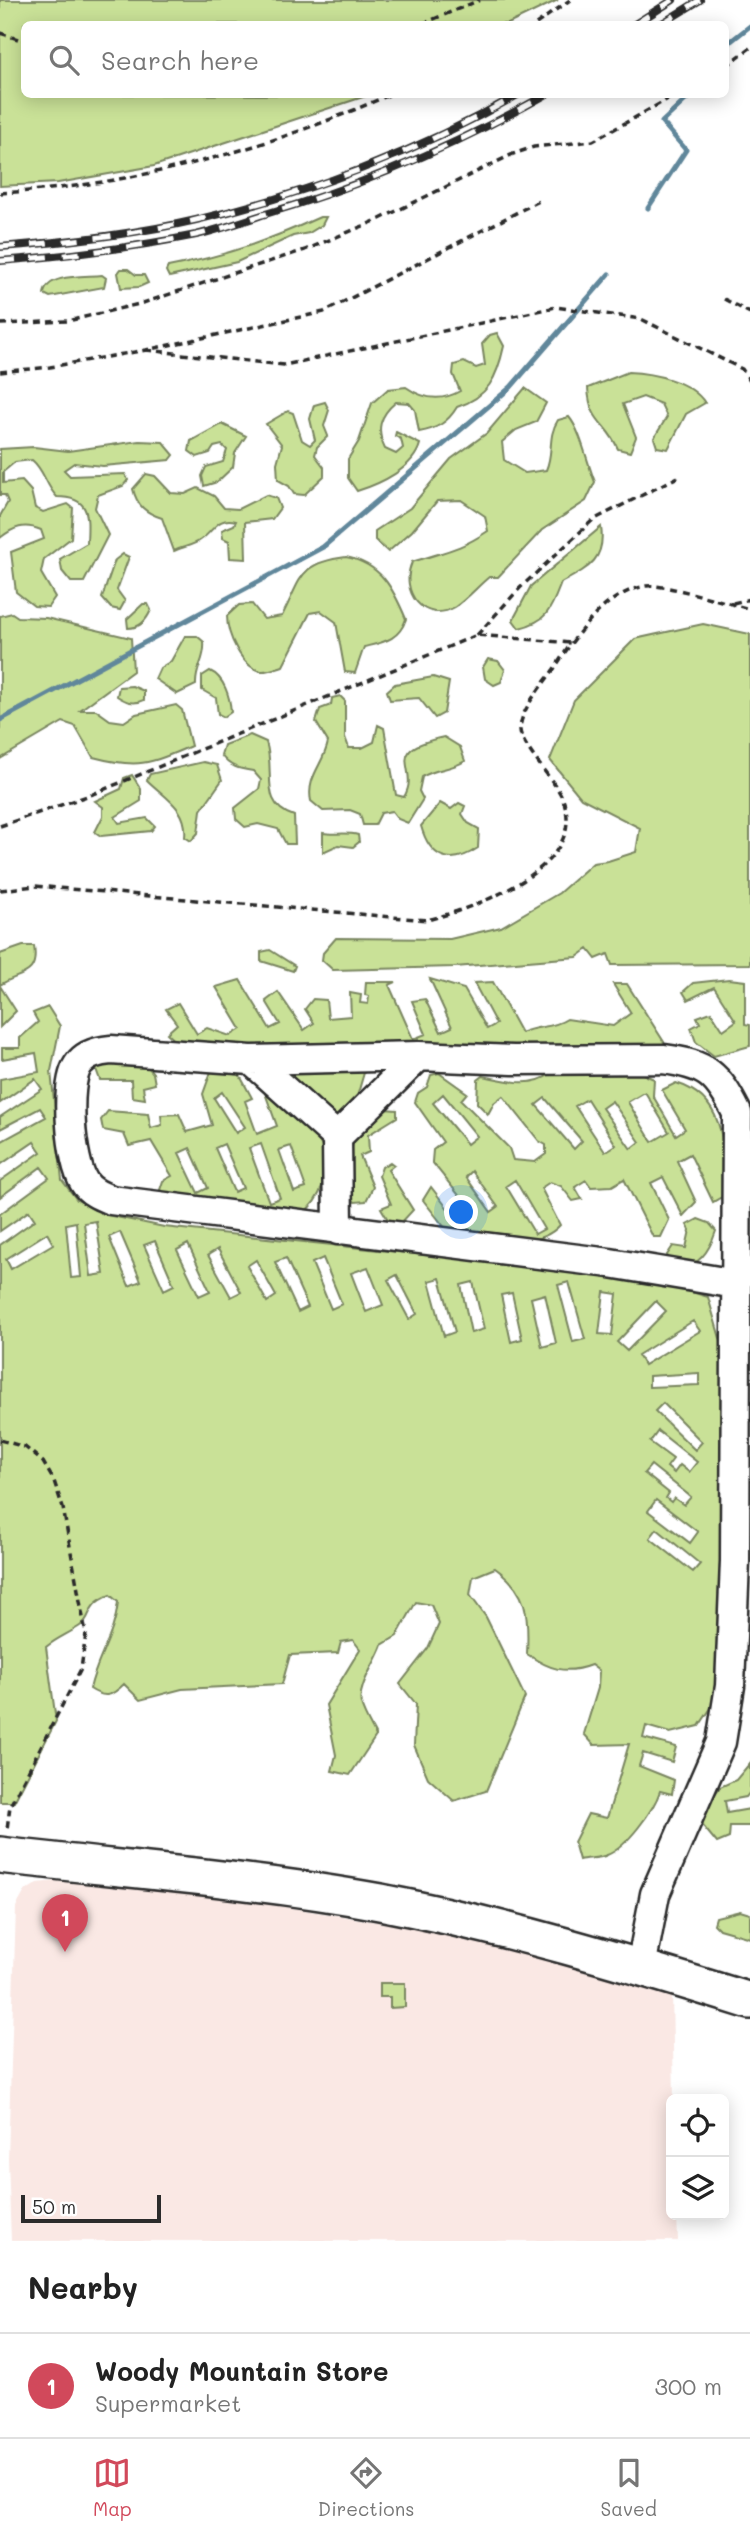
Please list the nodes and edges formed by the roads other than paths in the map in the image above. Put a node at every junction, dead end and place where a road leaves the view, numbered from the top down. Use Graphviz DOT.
graph roads {
  1 [pos="419,1056"];
  2 [pos="251,1060"];
  3 [pos="337,1137"];
  4 [pos="338,1230"];
  5 [pos="736,1284"];
  6 [pos="3,1855"];
  7 [pos="641,1967"];
  8 [pos="750,2001"];
  1 -- 2 [label="street"];
  1 -- 3 [label="street"];
  1 -- 5 [label="street"];
  2 -- 3 [label="street"];
  2 -- 4 [label="street"];
  3 -- 4 [label="street"];
  4 -- 5 [label="street"];
  5 -- 7 [label="street"];
  6 -- 7 [label="main road"];
  7 -- 8 [label="main road"];
}
